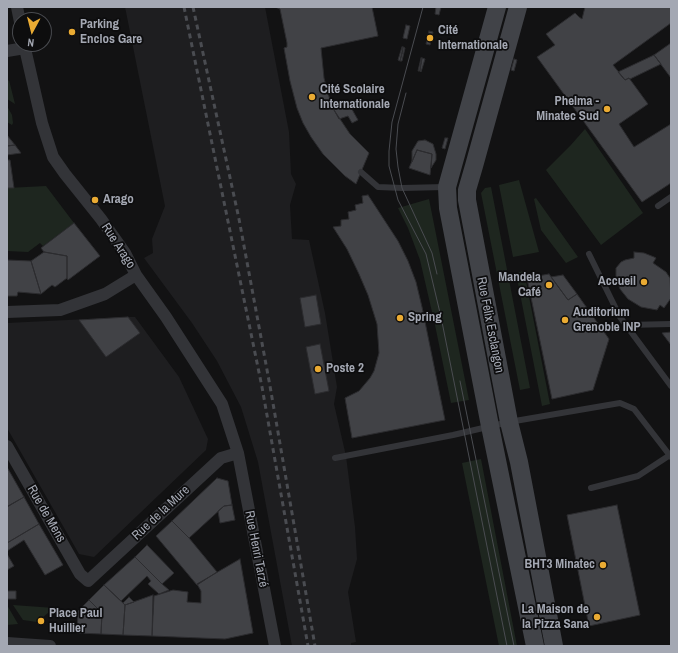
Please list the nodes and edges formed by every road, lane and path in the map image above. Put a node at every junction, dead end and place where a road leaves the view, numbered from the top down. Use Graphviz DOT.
graph roads {
  1 [pos="497,7"];
  2 [pos="518,7"];
  3 [pos="26,52"];
  4 [pos="361,172"];
  5 [pos="447,187"];
  6 [pos="671,197"];
  7 [pos="658,206"];
  8 [pos="459,215"];
  9 [pos="589,254"];
  10 [pos="136,275"];
  11 [pos="7,312"];
  12 [pos="671,324"];
  13 [pos="627,325"];
  14 [pos="671,386"];
  15 [pos="509,422"];
  16 [pos="490,426"];
  17 [pos="7,446"];
  18 [pos="238,453"];
  19 [pos="670,456"];
  20 [pos="334,458"];
  21 [pos="591,488"];
  22 [pos="88,581"];
  23 [pos="7,644"];
  24 [pos="50,646"];
  25 [pos="275,646"];
  26 [pos="535,646"];
  27 [pos="554,646"];
  1 -- 5 [label="street, Rue Félix Esclangon"];
  2 -- 8 [label="street, Rue Félix Esclangon"];
  3 -- 10 [label="street, Rue Arago"];
  4 -- 5 [label="lane"];
  5 -- 8 [label="street, Rue Félix Esclangon"];
  6 -- 7 [label="lane"];
  8 -- 15 [label="street, Rue Félix Esclangon"];
  8 -- 16 [label="street, Rue Félix Esclangon"];
  9 -- 13 [label="lane"];
  10 -- 11 [label="street"];
  10 -- 18 [label="street, Rue Arago"];
  12 -- 13 [label="lane"];
  13 -- 14 [label="lane"];
  15 -- 16 [label="lane"];
  15 -- 19 [label="lane"];
  15 -- 27 [label="street, Rue Félix Esclangon"];
  16 -- 20 [label="lane"];
  16 -- 26 [label="street, Rue Félix Esclangon"];
  17 -- 22 [label="street, Rue de Mens"];
  18 -- 22 [label="street, Rue de la Mure"];
  18 -- 25 [label="street, Rue Henri Tarzé"];
  19 -- 21 [label="lane"];
  23 -- 24 [label="street"];
}
